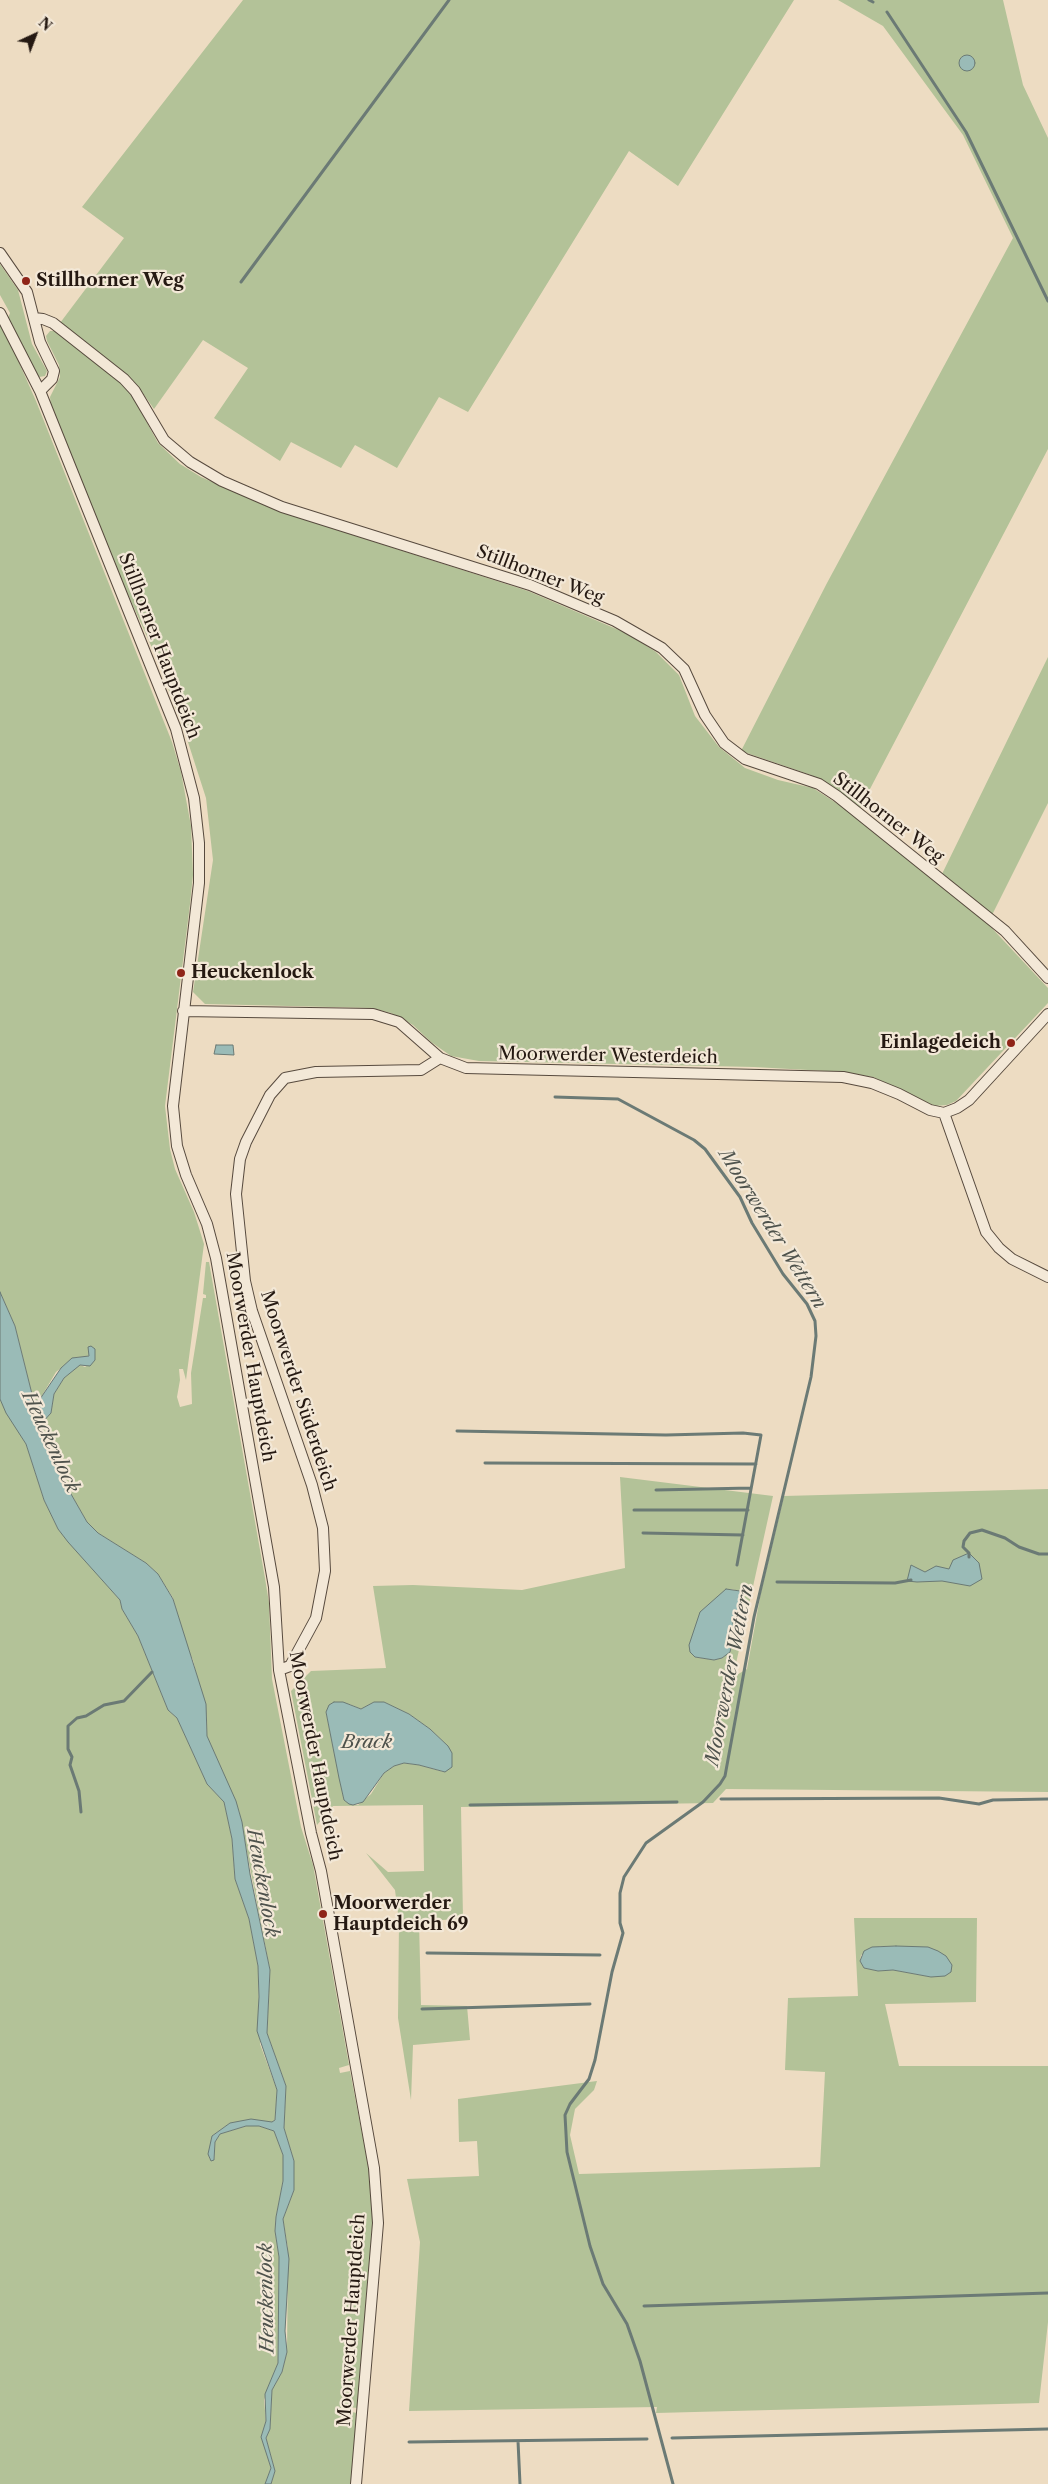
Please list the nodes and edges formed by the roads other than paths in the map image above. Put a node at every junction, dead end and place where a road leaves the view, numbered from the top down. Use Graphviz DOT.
graph roads {
  1 [pos="0,253"];
  2 [pos="0,313"];
  3 [pos="34,318"];
  4 [pos="40,391"];
  5 [pos="1048,978"];
  6 [pos="183,1011"];
  7 [pos="1048,1014"];
  8 [pos="440,1058"];
  9 [pos="944,1113"];
  10 [pos="1048,1277"];
  11 [pos="279,1670"];
  12 [pos="356,2484"];
  1 -- 3 [label="street"];
  2 -- 4 [label="street, Stillhorner Hauptdeich"];
  3 -- 4 [label="street"];
  3 -- 5 [label="street, Stillhorner Weg"];
  4 -- 6 [label="street, Stillhorner Hauptdeich"];
  6 -- 8 [label="street"];
  6 -- 11 [label="street, Moorwerder Hauptdeich"];
  7 -- 9 [label="street"];
  8 -- 9 [label="street, Moorwerder Westerdeich"];
  8 -- 11 [label="street, Moorwerder Süderdeich"];
  9 -- 10 [label="street"];
  11 -- 12 [label="street, Moorwerder Hauptdeich"];
}
